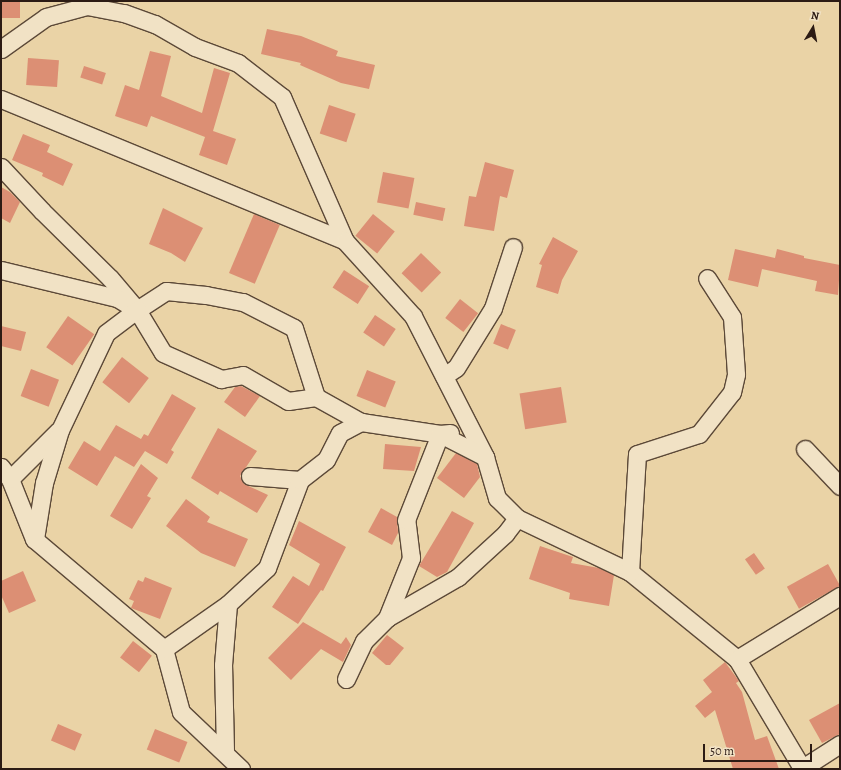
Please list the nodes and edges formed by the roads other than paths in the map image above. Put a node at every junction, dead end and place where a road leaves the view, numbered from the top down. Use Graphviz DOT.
graph roads {
  1 [pos="1,49"];
  2 [pos="1,99"];
  3 [pos="1,167"];
  4 [pos="345,242"];
  5 [pos="513,246"];
  6 [pos="1,270"];
  7 [pos="707,278"];
  8 [pos="137,310"];
  9 [pos="444,376"];
  10 [pos="316,397"];
  11 [pos="361,422"];
  12 [pos="60,430"];
  13 [pos="472,431"];
  14 [pos="440,434"];
  15 [pos="805,449"];
  16 [pos="485,457"];
  17 [pos="6,473"];
  18 [pos="250,476"];
  19 [pos="300,480"];
  20 [pos="840,486"];
  21 [pos="517,518"];
  22 [pos="34,539"];
  23 [pos="630,572"];
  24 [pos="840,596"];
  25 [pos="228,604"];
  26 [pos="386,618"];
  27 [pos="164,649"];
  28 [pos="737,659"];
  29 [pos="346,679"];
  30 [pos="840,744"];
  31 [pos="225,751"];
  32 [pos="801,768"];
  33 [pos="241,769"];
  1 -- 4 [label="street"];
  2 -- 4 [label="street"];
  3 -- 8 [label="street"];
  4 -- 9 [label="street"];
  5 -- 9 [label="street"];
  6 -- 8 [label="street"];
  7 -- 23 [label="street"];
  8 -- 10 [label="street"];
  8 -- 10 [label="street"];
  8 -- 12 [label="street"];
  9 -- 13 [label="street"];
  10 -- 11 [label="street"];
  11 -- 14 [label="street"];
  11 -- 19 [label="street"];
  12 -- 17 [label="street"];
  12 -- 22 [label="street"];
  13 -- 14 [label="street"];
  13 -- 16 [label="street"];
  14 -- 16 [label="street"];
  14 -- 26 [label="street"];
  15 -- 20 [label="street"];
  16 -- 21 [label="street"];
  17 -- 22 [label="street"];
  18 -- 19 [label="street"];
  19 -- 25 [label="street"];
  21 -- 23 [label="street"];
  21 -- 26 [label="street"];
  22 -- 27 [label="street"];
  23 -- 28 [label="street"];
  24 -- 28 [label="street"];
  25 -- 27 [label="street"];
  25 -- 31 [label="street"];
  26 -- 29 [label="street"];
  27 -- 31 [label="street"];
  28 -- 32 [label="street"];
  30 -- 32 [label="street"];
  31 -- 33 [label="street"];
}
